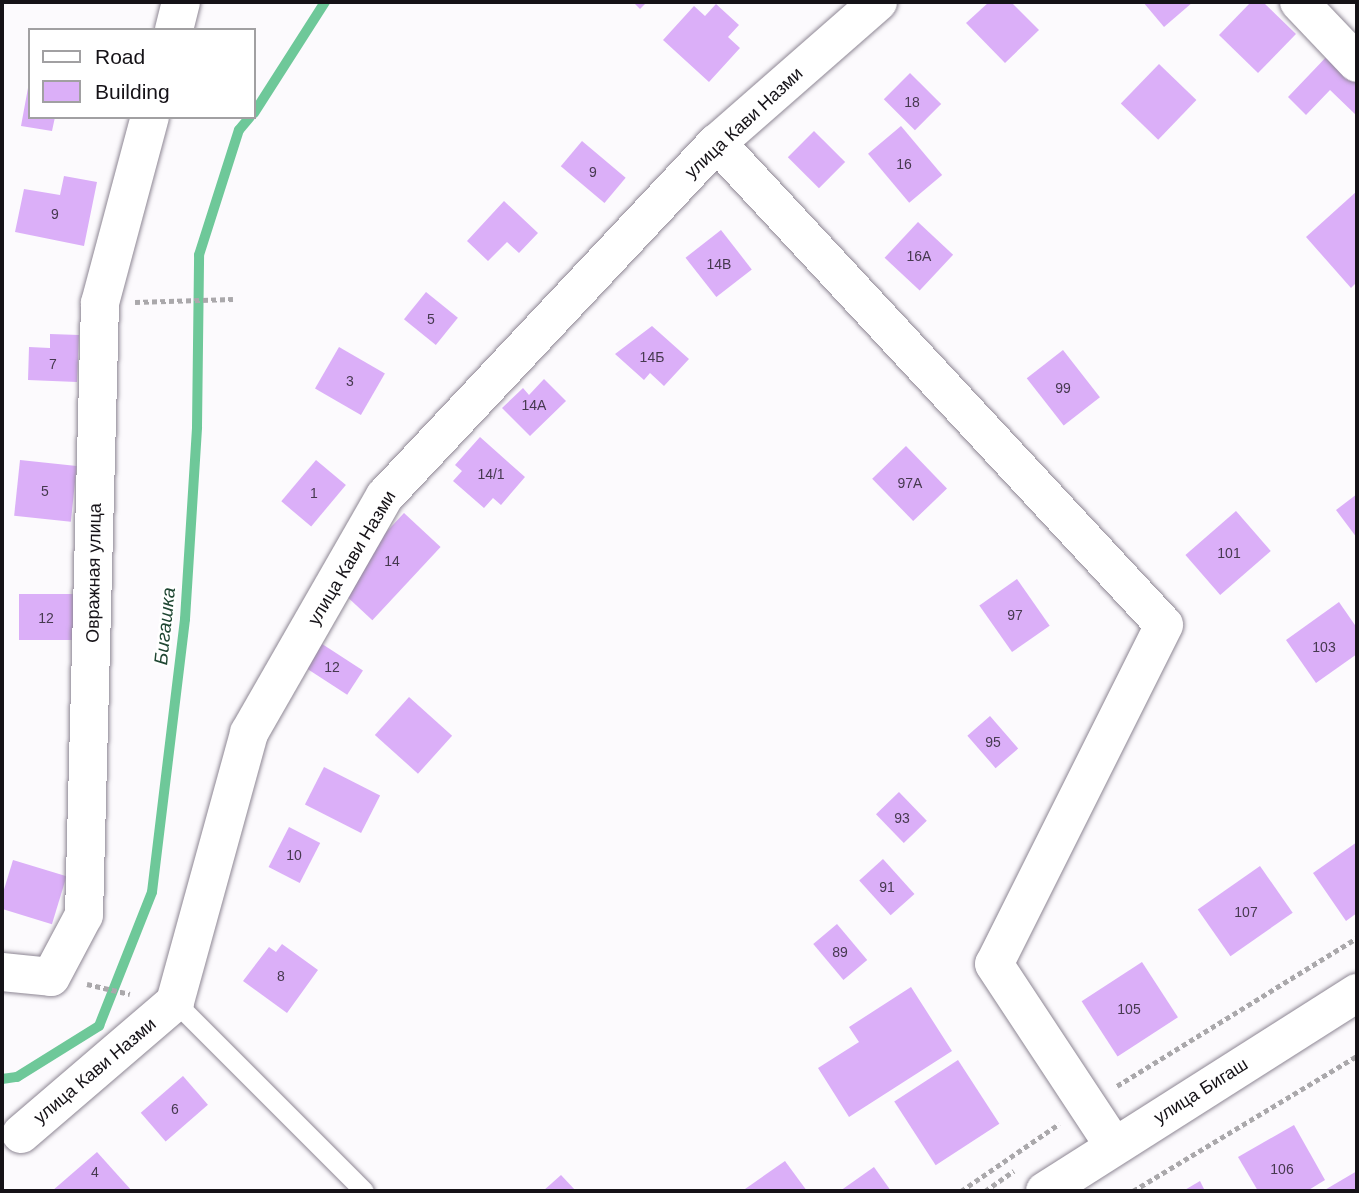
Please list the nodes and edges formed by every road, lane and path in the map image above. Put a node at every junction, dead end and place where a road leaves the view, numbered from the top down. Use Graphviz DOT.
graph roads {
  1 [pos="181,2"];
  2 [pos="878,2"];
  3 [pos="1299,2"];
  4 [pos="174,28"];
  5 [pos="1357,63"];
  6 [pos="149,119"];
  7 [pos="717,143"];
  8 [pos="233,299"];
  9 [pos="176,300"];
  10 [pos="1357,938"];
  11 [pos="2,972"];
  12 [pos="82,982"];
  13 [pos="122,993"];
  14 [pos="1357,993"];
  15 [pos="175,1002"];
  16 [pos="1357,1056"];
  17 [pos="1087,1105"];
  18 [pos="21,1134"];
  19 [pos="1114,1146"];
  20 [pos="364,1191"];
  21 [pos="961,1191"];
  22 [pos="1045,1191"];
  23 [pos="1133,1191"];
  1 -- 4 [label="street"];
  2 -- 7 [label="street, улица Кави Назми"];
  3 -- 5 [label="street"];
  6 -- 11 [label="street, Овражная улица"];
  7 -- 15 [label="street, улица Кави Назми"];
  7 -- 17 [label="street"];
  8 -- 9 [label="path"];
  10 -- 17 [label="path"];
  12 -- 13 [label="path"];
  14 -- 19 [label="street, улица Бигаш"];
  15 -- 18 [label="street, улица Кави Назми"];
  15 -- 20 [label="lane"];
  16 -- 23 [label="path"];
  17 -- 19 [label="street"];
  17 -- 21 [label="path"];
  19 -- 22 [label="street, улица Бигаш"];
}
